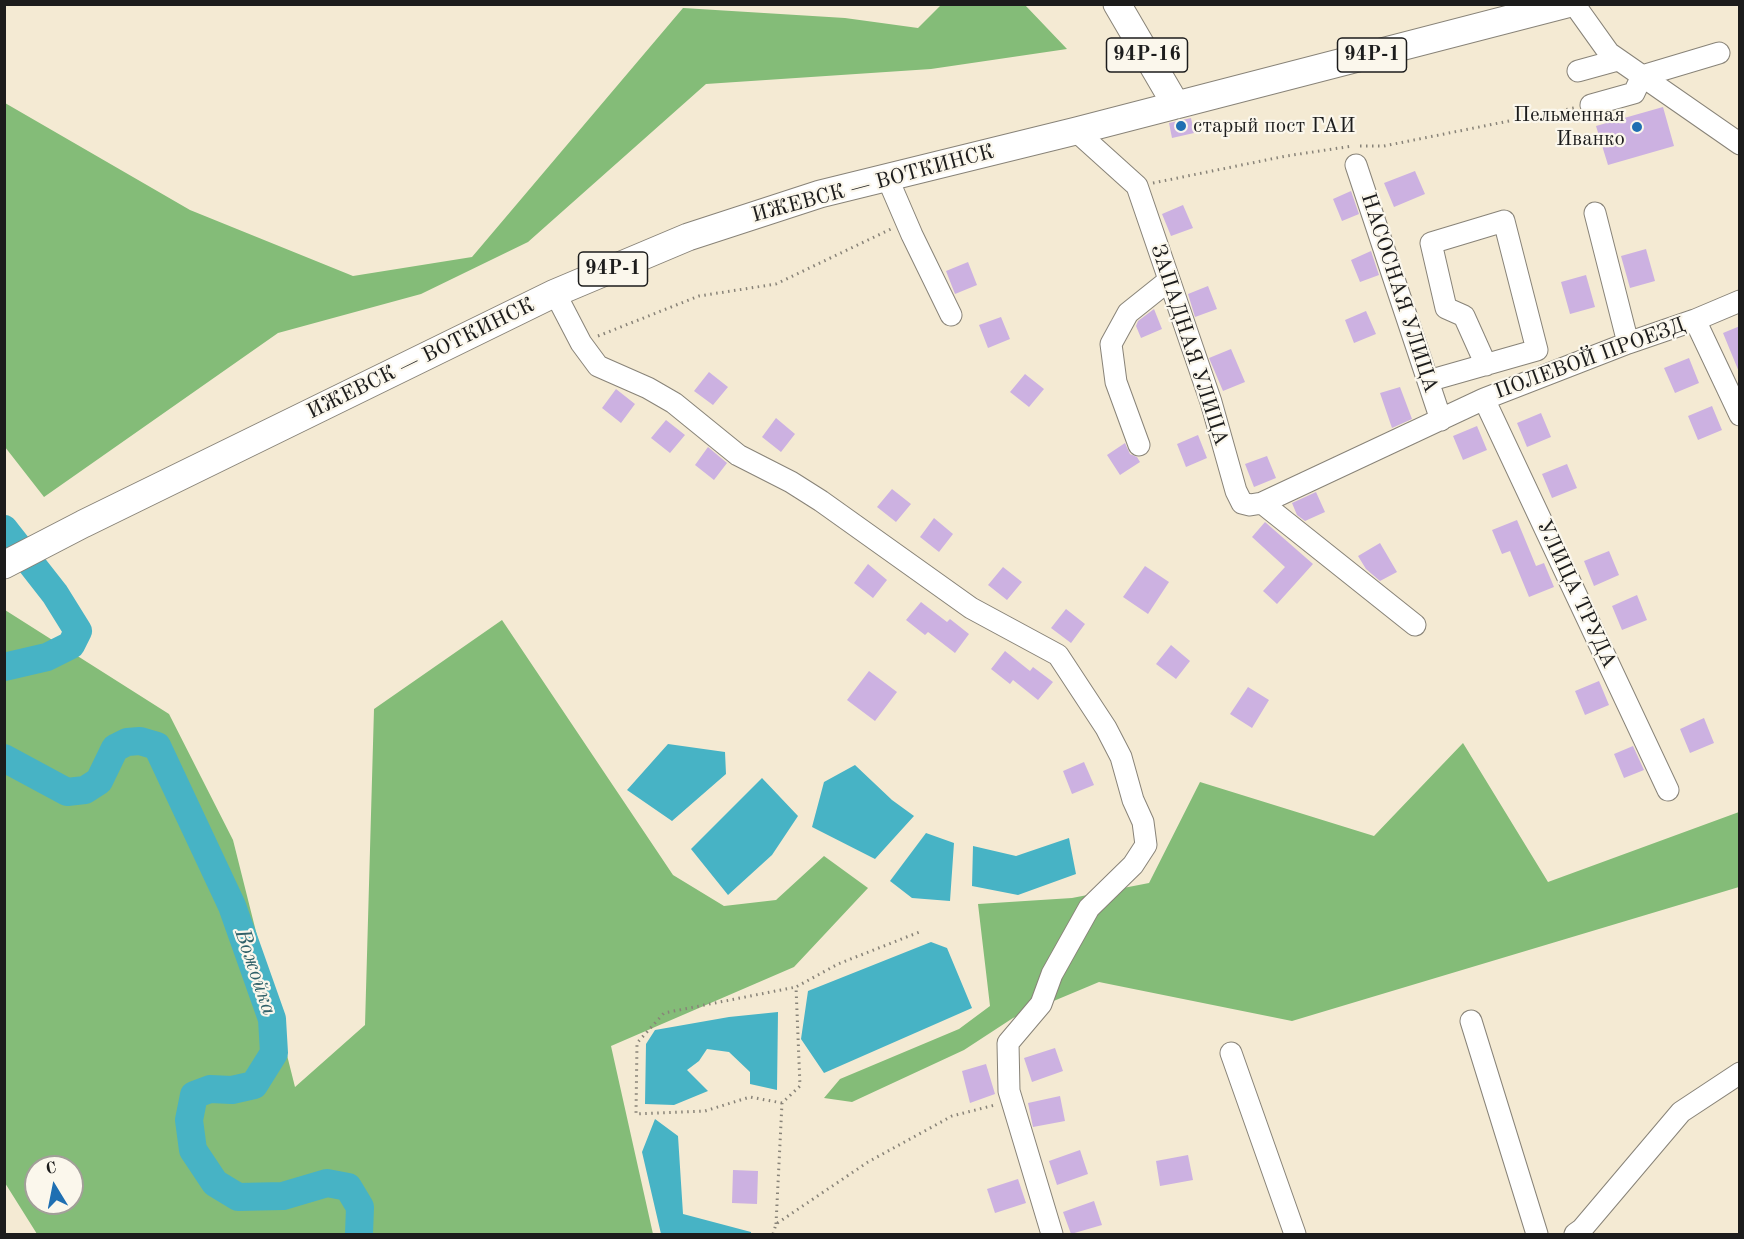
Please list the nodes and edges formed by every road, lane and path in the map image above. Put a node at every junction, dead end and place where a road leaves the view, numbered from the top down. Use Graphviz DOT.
graph roads {
  1 [pos="1117,4"];
  2 [pos="1567,4"];
  3 [pos="1574,4"];
  4 [pos="1719,53"];
  5 [pos="1618,60"];
  6 [pos="1578,71"];
  7 [pos="1642,76"];
  8 [pos="1176,105"];
  9 [pos="1591,105"];
  10 [pos="1076,131"];
  11 [pos="1740,144"];
  12 [pos="1356,165"];
  13 [pos="887,177"];
  14 [pos="1137,186"];
  15 [pos="1595,213"];
  16 [pos="906,222"];
  17 [pos="1168,281"];
  18 [pos="555,293"];
  19 [pos="1740,301"];
  20 [pos="951,315"];
  21 [pos="1695,320"];
  22 [pos="581,343"];
  23 [pos="1628,343"];
  24 [pos="1486,365"];
  25 [pos="1428,381"];
  26 [pos="1484,399"];
  27 [pos="1740,415"];
  28 [pos="1441,420"];
  29 [pos="1139,445"];
  30 [pos="1252,503"];
  31 [pos="4,565"];
  32 [pos="1415,625"];
  33 [pos="1668,790"];
  34 [pos="922,931"];
  35 [pos="796,987"];
  36 [pos="1471,1021"];
  37 [pos="1231,1053"];
  38 [pos="1740,1073"];
  39 [pos="1012,1100"];
  40 [pos="782,1103"];
  41 [pos="776,1224"];
  42 [pos="772,1234"];
  43 [pos="1052,1234"];
  44 [pos="1295,1234"];
  45 [pos="1537,1234"];
  46 [pos="1575,1234"];
  1 -- 8 [label="main road, 94Р-16"];
  2 -- 8 [label="main road, ИЖЕВСК — ВОТКИНСК / 94Р-1"];
  3 -- 5 [label="street"];
  4 -- 7 [label="street"];
  5 -- 6 [label="street"];
  5 -- 7 [label="street"];
  7 -- 9 [label="street"];
  7 -- 11 [label="street"];
  8 -- 10 [label="main road, ИЖЕВСК — ВОТКИНСК / 94Р-1"];
  9 -- 14 [label="path"];
  10 -- 13 [label="main road, ИЖЕВСК — ВОТКИНСК / 94Р-1"];
  10 -- 14 [label="street"];
  12 -- 25 [label="street, НАСОСНАЯ УЛИЦА"];
  13 -- 16 [label="street"];
  13 -- 18 [label="main road, ИЖЕВСК — ВОТКИНСК / 94Р-1"];
  14 -- 17 [label="street, ЗАПАДНАЯ УЛИЦА"];
  15 -- 23 [label="street"];
  16 -- 20 [label="street"];
  16 -- 22 [label="path"];
  17 -- 29 [label="street"];
  17 -- 30 [label="street, ЗАПАДНАЯ УЛИЦА"];
  18 -- 22 [label="street"];
  18 -- 31 [label="main road, ИЖЕВСК — ВОТКИНСК / 94Р-1"];
  19 -- 21 [label="street, ПОЛЕВОЙ ПРОЕЗД"];
  21 -- 23 [label="street, ПОЛЕВОЙ ПРОЕЗД"];
  21 -- 27 [label="street"];
  22 -- 39 [label="street"];
  23 -- 26 [label="street, ПОЛЕВОЙ ПРОЕЗД"];
  24 -- 24 [label="street"];
  24 -- 25 [label="street"];
  25 -- 28 [label="street, НАСОСНАЯ УЛИЦА"];
  26 -- 28 [label="street, ПОЛЕВОЙ ПРОЕЗД"];
  26 -- 33 [label="street, УЛИЦА ТРУДА"];
  28 -- 30 [label="street, ПОЛЕВОЙ ПРОЕЗД"];
  30 -- 32 [label="street"];
  34 -- 35 [label="path"];
  35 -- 40 [label="path"];
  35 -- 40 [label="path"];
  36 -- 45 [label="street"];
  37 -- 44 [label="street"];
  38 -- 46 [label="street"];
  39 -- 41 [label="path"];
  39 -- 43 [label="street"];
  40 -- 41 [label="path"];
  41 -- 42 [label="path"];
}
